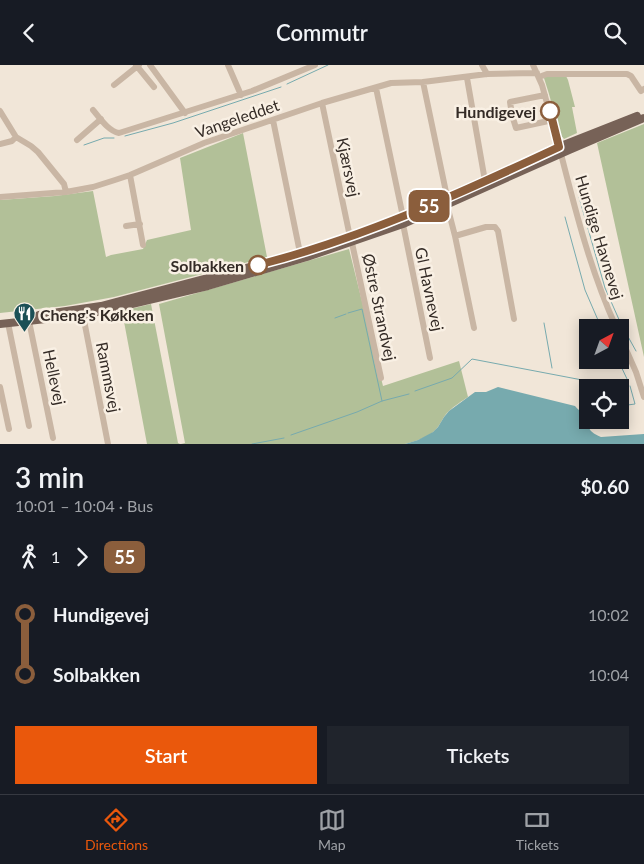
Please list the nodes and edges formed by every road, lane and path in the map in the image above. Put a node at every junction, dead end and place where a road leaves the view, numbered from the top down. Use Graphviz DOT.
graph roads {
  1 [pos="138,65"];
  2 [pos="150,65"];
  3 [pos="228,65"];
  4 [pos="315,65"];
  5 [pos="482,65"];
  6 [pos="533,65"];
  7 [pos="487,74"];
  8 [pos="538,75"];
  9 [pos="467,78"];
  10 [pos="424,82"];
  11 [pos="114,85"];
  12 [pos="154,87"];
  13 [pos="376,87"];
  14 [pos="644,89"];
  15 [pos="241,95"];
  16 [pos="545,95"];
  17 [pos="322,103"];
  18 [pos="93,110"];
  19 [pos="0,111"];
  20 [pos="185,113"];
  21 [pos="644,113"];
  22 [pos="644,118"];
  23 [pos="102,119"];
  24 [pos="273,120"];
  25 [pos="552,121"];
  26 [pos="16,137"];
  27 [pos="76,140"];
  28 [pos="0,144"];
  29 [pos="560,151"];
  30 [pos="130,175"];
  31 [pos="485,181"];
  32 [pos="66,192"];
  33 [pos="446,192"];
  34 [pos="0,197"];
  35 [pos="447,205"];
  36 [pos="403,221"];
  37 [pos="140,224"];
  38 [pos="126,227"];
  39 [pos="456,235"];
  40 [pos="351,240"];
  41 [pos="143,245"];
  42 [pos="299,249"];
  43 [pos="83,315"];
  44 [pos="0,319"];
  45 [pos="514,319"];
  46 [pos="613,319"];
  47 [pos="29,321"];
  48 [pos="4,324"];
  49 [pos="474,328"];
  50 [pos="629,357"];
  51 [pos="430,358"];
  52 [pos="381,378"];
  53 [pos="0,387"];
  54 [pos="644,397"];
  55 [pos="29,426"];
  56 [pos="9,429"];
  57 [pos="53,439"];
  58 [pos="108,444"];
  1 -- 11 [label="street"];
  1 -- 12 [label="street"];
  2 -- 20 [label="street"];
  3 -- 15 [label="street"];
  4 -- 15 [label="street"];
  5 -- 7 [label="street"];
  6 -- 8 [label="street"];
  7 -- 8 [label="street, Vangeleddet"];
  7 -- 9 [label="street, Vangeleddet"];
  8 -- 14 [label="street, Vangeleddet"];
  8 -- 16 [label="street"];
  9 -- 10 [label="street, Vangeleddet"];
  9 -- 31 [label="street"];
  10 -- 13 [label="street, Vangeleddet"];
  10 -- 33 [label="street"];
  13 -- 17 [label="street, Vangeleddet"];
  13 -- 36 [label="street, Gl Havnevej"];
  15 -- 20 [label="street"];
  16 -- 25 [label="street"];
  16 -- 25 [label="street"];
  17 -- 24 [label="street, Vangeleddet"];
  17 -- 40 [label="street, Kjærsvej"];
  18 -- 23 [label="street"];
  19 -- 26 [label="street"];
  20 -- 23 [label="street"];
  21 -- 29 [label="main road"];
  22 -- 29 [label="main road"];
  23 -- 27 [label="street"];
  24 -- 30 [label="street, Vangeleddet"];
  24 -- 42 [label="street"];
  25 -- 29 [label="street"];
  26 -- 28 [label="street"];
  26 -- 32 [label="street"];
  29 -- 31 [label="main road"];
  29 -- 35 [label="main road"];
  29 -- 46 [label="street, Hundige Havnevej"];
  30 -- 32 [label="street, Vangeleddet"];
  30 -- 37 [label="street"];
  31 -- 36 [label="main road"];
  32 -- 34 [label="street, Vangeleddet"];
  35 -- 36 [label="main road"];
  35 -- 39 [label="street"];
  36 -- 40 [label="main road"];
  36 -- 51 [label="street, Gl Havnevej"];
  37 -- 38 [label="street"];
  37 -- 41 [label="street"];
  39 -- 45 [label="street"];
  39 -- 49 [label="street"];
  40 -- 43 [label="main road"];
  40 -- 44 [label="main road"];
  40 -- 52 [label="street, Østre Strandvej"];
  43 -- 47 [label="main road"];
  43 -- 58 [label="street, Rammsvej"];
  47 -- 48 [label="main road"];
  47 -- 57 [label="street, Hellevej"];
  48 -- 55 [label="street"];
  50 -- 54 [label="street"];
  53 -- 56 [label="street"];
}
